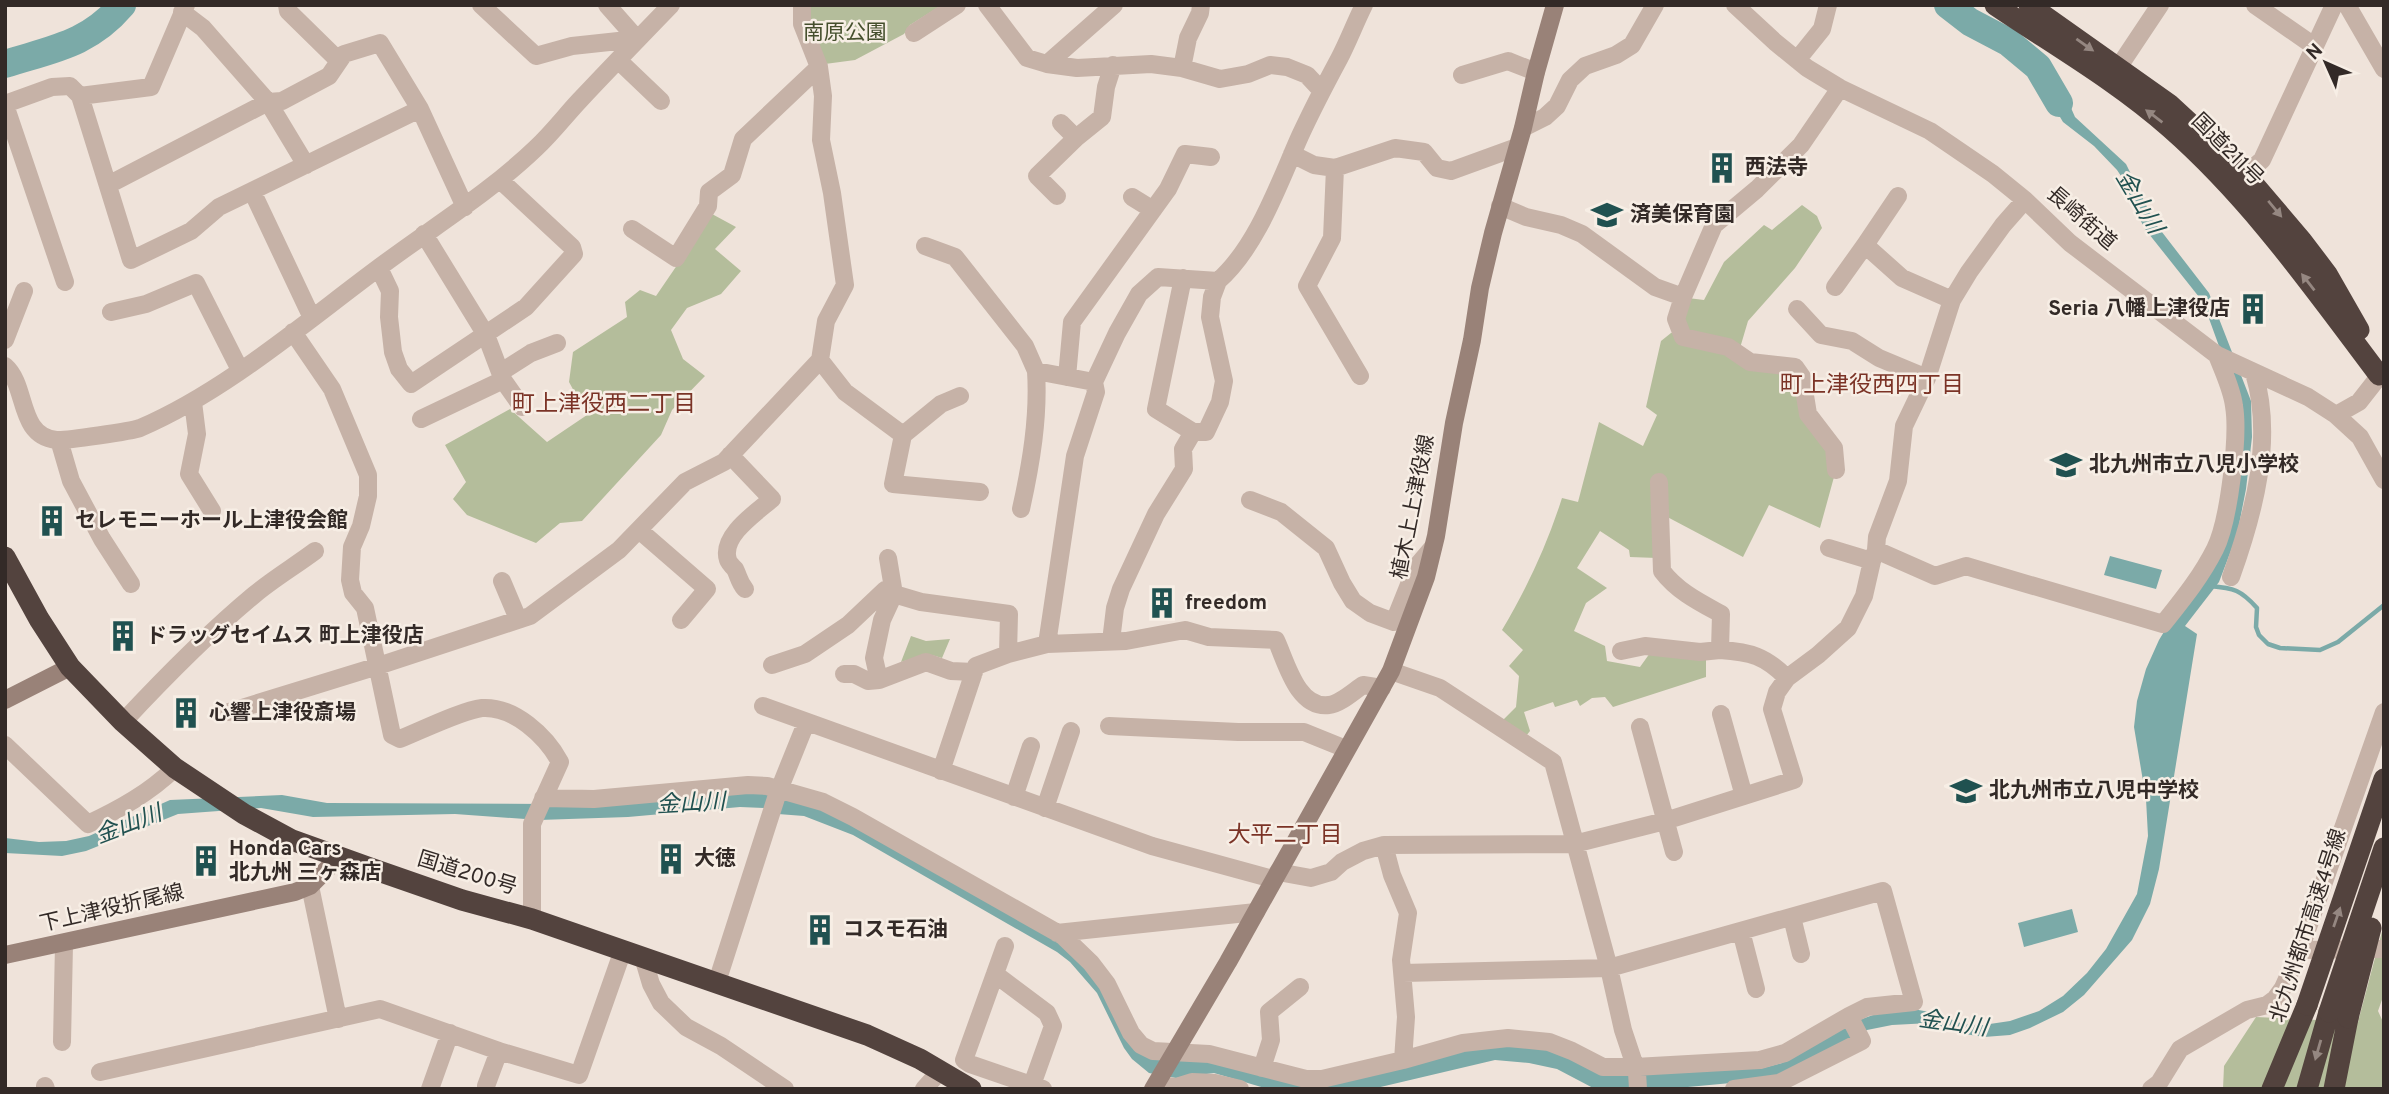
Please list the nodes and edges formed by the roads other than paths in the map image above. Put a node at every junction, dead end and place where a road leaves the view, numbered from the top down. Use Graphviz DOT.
graph roads {
  1 [pos="286,5"];
  2 [pos="481,5"];
  3 [pos="607,5"];
  4 [pos="671,5"];
  5 [pos="802,5"];
  6 [pos="957,5"];
  7 [pos="987,5"];
  8 [pos="1115,5"];
  9 [pos="1201,5"];
  10 [pos="1364,5"];
  11 [pos="1555,5"];
  12 [pos="1655,5"];
  13 [pos="1735,5"];
  14 [pos="1828,5"];
  15 [pos="1996,5"];
  16 [pos="2029,5"];
  17 [pos="2160,5"];
  18 [pos="2255,5"];
  19 [pos="2334,5"];
  20 [pos="2347,5"];
  21 [pos="184,9"];
  22 [pos="914,33"];
  23 [pos="637,39"];
  24 [pos="2314,46"];
  25 [pos="618,60"];
  26 [pos="1797,60"];
  27 [pos="339,61"];
  28 [pos="1047,64"];
  29 [pos="1113,65"];
  30 [pos="819,67"];
  31 [pos="1182,68"];
  32 [pos="2118,68"];
  33 [pos="2384,69"];
  34 [pos="1536,72"];
  35 [pos="1462,75"];
  36 [pos="1840,88"];
  37 [pos="1321,90"];
  38 [pos="80,96"];
  39 [pos="661,101"];
  40 [pos="268,102"];
  41 [pos="5,104"];
  42 [pos="420,109"];
  43 [pos="1061,123"];
  44 [pos="1523,128"];
  45 [pos="1076,138"];
  46 [pos="1517,147"];
  47 [pos="1292,154"];
  48 [pos="1211,157"];
  49 [pos="306,165"];
  50 [pos="1335,168"];
  51 [pos="500,180"];
  52 [pos="2238,181"];
  53 [pos="108,184"];
  54 [pos="252,191"];
  55 [pos="1057,196"];
  56 [pos="1898,196"];
  57 [pos="1132,197"];
  58 [pos="2025,200"];
  59 [pos="1500,206"];
  60 [pos="464,207"];
  61 [pos="1153,210"];
  62 [pos="632,229"];
  63 [pos="424,234"];
  64 [pos="1865,245"];
  65 [pos="925,246"];
  66 [pos="379,268"];
  67 [pos="1183,278"];
  68 [pos="1218,281"];
  69 [pos="65,282"];
  70 [pos="1835,287"];
  71 [pos="24,291"];
  72 [pos="1683,297"];
  73 [pos="1952,300"];
  74 [pos="1797,309"];
  75 [pos="111,312"];
  76 [pos="312,318"];
  77 [pos="293,332"];
  78 [pos="486,335"];
  79 [pos="5,340"];
  80 [pos="557,343"];
  81 [pos="2217,355"];
  82 [pos="820,360"];
  83 [pos="5,366"];
  84 [pos="240,370"];
  85 [pos="1036,371"];
  86 [pos="2254,373"];
  87 [pos="502,376"];
  88 [pos="1360,376"];
  89 [pos="1067,377"];
  90 [pos="2382,377"];
  91 [pos="1927,378"];
  92 [pos="1094,382"];
  93 [pos="960,396"];
  94 [pos="193,402"];
  95 [pos="522,407"];
  96 [pos="2336,415"];
  97 [pos="421,419"];
  98 [pos="1193,432"];
  99 [pos="903,435"];
  100 [pos="59,440"];
  101 [pos="730,455"];
  102 [pos="1836,470"];
  103 [pos="2384,480"];
  104 [pos="1659,482"];
  105 [pos="980,492"];
  106 [pos="1250,500"];
  107 [pos="1021,509"];
  108 [pos="212,511"];
  109 [pos="639,530"];
  110 [pos="1433,547"];
  111 [pos="1829,548"];
  112 [pos="315,551"];
  113 [pos="1874,556"];
  114 [pos="5,557"];
  115 [pos="888,558"];
  116 [pos="2231,577"];
  117 [pos="502,581"];
  118 [pos="131,584"];
  119 [pos="745,589"];
  120 [pos="894,594"];
  121 [pos="519,619"];
  122 [pos="681,620"];
  123 [pos="1111,641"];
  124 [pos="1046,644"];
  125 [pos="1720,650"];
  126 [pos="1621,651"];
  127 [pos="1008,654"];
  128 [pos="772,664"];
  129 [pos="378,666"];
  130 [pos="70,667"];
  131 [pos="1391,671"];
  132 [pos="974,672"];
  133 [pos="844,674"];
  134 [pos="1787,678"];
  135 [pos="879,680"];
  136 [pos="1381,688"];
  137 [pos="5,699"];
  138 [pos="762,706"];
  139 [pos="229,712"];
  140 [pos="2384,712"];
  141 [pos="1721,714"];
  142 [pos="123,722"];
  143 [pos="806,723"];
  144 [pos="1109,726"];
  145 [pos="1640,727"];
  146 [pos="1071,731"];
  147 [pos="5,745"];
  148 [pos="1031,746"];
  149 [pos="1346,750"];
  150 [pos="2377,751"];
  151 [pos="175,768"];
  152 [pos="941,771"];
  153 [pos="2384,779"];
  154 [pos="778,792"];
  155 [pos="1744,796"];
  156 [pos="1014,797"];
  157 [pos="542,800"];
  158 [pos="1045,808"];
  159 [pos="1665,821"];
  160 [pos="1574,844"];
  161 [pos="1384,845"];
  162 [pos="2384,848"];
  163 [pos="1674,852"];
  164 [pos="339,857"];
  165 [pos="2384,872"];
  166 [pos="1275,876"];
  167 [pos="310,886"];
  168 [pos="1256,912"];
  169 [pos="1792,917"];
  170 [pos="532,919"];
  171 [pos="1741,931"];
  172 [pos="1057,933"];
  173 [pos="64,944"];
  174 [pos="1004,946"];
  175 [pos="2384,949"];
  176 [pos="2300,950"];
  177 [pos="633,953"];
  178 [pos="1801,954"];
  179 [pos="5,956"];
  180 [pos="1609,968"];
  181 [pos="1403,973"];
  182 [pos="995,974"];
  183 [pos="717,982"];
  184 [pos="1300,987"];
  185 [pos="1756,989"];
  186 [pos="2307,1005"];
  187 [pos="2339,1015"];
  188 [pos="338,1019"];
  189 [pos="1853,1024"];
  190 [pos="450,1033"];
  191 [pos="62,1042"];
  192 [pos="499,1051"];
  193 [pos="1171,1057"];
  194 [pos="1403,1060"];
  195 [pos="1262,1068"];
  196 [pos="100,1072"];
  197 [pos="958,1075"];
  198 [pos="1637,1076"];
  199 [pos="1156,1084"];
  200 [pos="486,1086"];
  201 [pos="773,1086"];
  202 [pos="1038,1087"];
  203 [pos="430,1089"];
  204 [pos="924,1089"];
  205 [pos="1240,1089"];
  206 [pos="1734,1089"];
  207 [pos="2151,1089"];
  208 [pos="2272,1089"];
  209 [pos="2282,1089"];
  210 [pos="2307,1089"];
  211 [pos="2334,1089"];
  1 -- 27 [label="street"];
  2 -- 23 [label="street"];
  3 -- 23 [label="street"];
  4 -- 23 [label="street"];
  5 -- 30 [label="street"];
  6 -- 22 [label="street"];
  7 -- 28 [label="street"];
  8 -- 28 [label="street"];
  9 -- 31 [label="street"];
  10 -- 37 [label="street"];
  11 -- 34 [label="main road, 植木上上津役線"];
  12 -- 44 [label="street"];
  13 -- 26 [label="street, 長崎街道"];
  14 -- 26 [label="street"];
  52 -- 15 [label="highway, 国道211号, one-way"];
  16 -- 32 [label="highway, 国道211号, one-way"];
  17 -- 32 [label="street"];
  18 -- 24 [label="street"];
  19 -- 24 [label="street"];
  20 -- 33 [label="street"];
  21 -- 38 [label="street"];
  21 -- 40 [label="street"];
  23 -- 25 [label="street"];
  24 -- 52 [label="street"];
  25 -- 39 [label="street"];
  25 -- 51 [label="street"];
  26 -- 36 [label="street, 長崎街道"];
  27 -- 40 [label="street"];
  27 -- 42 [label="street"];
  28 -- 29 [label="street"];
  29 -- 31 [label="street"];
  29 -- 45 [label="street"];
  30 -- 62 [label="street"];
  30 -- 82 [label="street"];
  31 -- 37 [label="street"];
  32 -- 52 [label="highway, 国道211号"];
  34 -- 35 [label="street"];
  34 -- 44 [label="main road, 植木上上津役線"];
  36 -- 58 [label="street, 長崎街道"];
  36 -- 72 [label="street"];
  37 -- 47 [label="street"];
  38 -- 41 [label="street"];
  38 -- 53 [label="street"];
  40 -- 49 [label="street"];
  40 -- 53 [label="street"];
  41 -- 69 [label="street"];
  42 -- 49 [label="street"];
  42 -- 60 [label="street"];
  43 -- 45 [label="street"];
  44 -- 46 [label="main road, 植木上上津役線"];
  45 -- 55 [label="street"];
  46 -- 50 [label="street"];
  46 -- 59 [label="main road, 植木上上津役線"];
  47 -- 50 [label="street"];
  47 -- 68 [label="street"];
  48 -- 61 [label="street"];
  49 -- 54 [label="street"];
  50 -- 88 [label="street"];
  51 -- 60 [label="street"];
  51 -- 78 [label="street"];
  52 -- 90 [label="highway, 国道211号"];
  53 -- 54 [label="street"];
  54 -- 76 [label="street"];
  56 -- 64 [label="street"];
  57 -- 61 [label="street"];
  58 -- 73 [label="street"];
  58 -- 81 [label="street, 長崎街道"];
  59 -- 72 [label="street"];
  59 -- 110 [label="main road, 植木上上津役線"];
  60 -- 63 [label="street"];
  61 -- 89 [label="street"];
  63 -- 66 [label="street"];
  63 -- 78 [label="street"];
  64 -- 70 [label="street"];
  64 -- 73 [label="street"];
  65 -- 85 [label="street"];
  66 -- 76 [label="street"];
  66 -- 78 [label="street"];
  67 -- 68 [label="street"];
  67 -- 92 [label="street"];
  67 -- 98 [label="street"];
  68 -- 98 [label="street"];
  71 -- 79 [label="street"];
  72 -- 102 [label="street"];
  73 -- 91 [label="street"];
  74 -- 91 [label="street"];
  75 -- 84 [label="street"];
  76 -- 77 [label="street"];
  77 -- 84 [label="street"];
  77 -- 129 [label="street"];
  78 -- 87 [label="street"];
  80 -- 87 [label="street"];
  81 -- 86 [label="street, 長崎街道"];
  81 -- 113 [label="street"];
  82 -- 99 [label="street"];
  82 -- 101 [label="street"];
  83 -- 100 [label="street"];
  84 -- 94 [label="street"];
  85 -- 89 [label="street"];
  85 -- 107 [label="street"];
  86 -- 96 [label="street, 長崎街道"];
  86 -- 116 [label="street"];
  87 -- 95 [label="street"];
  87 -- 97 [label="street"];
  89 -- 92 [label="street"];
  90 -- 96 [label="street"];
  91 -- 113 [label="street"];
  92 -- 124 [label="street"];
  93 -- 99 [label="street"];
  94 -- 100 [label="street"];
  94 -- 108 [label="street"];
  96 -- 103 [label="street, 長崎街道"];
  98 -- 123 [label="street"];
  99 -- 105 [label="street"];
  100 -- 118 [label="street"];
  101 -- 109 [label="street"];
  101 -- 119 [label="street"];
  104 -- 125 [label="street"];
  106 -- 110 [label="street"];
  109 -- 121 [label="street"];
  109 -- 122 [label="street"];
  110 -- 131 [label="main road, 植木上上津役線"];
  111 -- 113 [label="street"];
  112 -- 142 [label="street"];
  113 -- 134 [label="street"];
  114 -- 130 [label="highway, 国道200号"];
  115 -- 120 [label="street"];
  117 -- 121 [label="street"];
  120 -- 127 [label="street"];
  120 -- 128 [label="street"];
  120 -- 135 [label="street"];
  121 -- 129 [label="street"];
  123 -- 124 [label="street"];
  123 -- 136 [label="street"];
  124 -- 127 [label="street"];
  125 -- 126 [label="street"];
  125 -- 134 [label="street"];
  127 -- 132 [label="street"];
  129 -- 139 [label="street"];
  129 -- 157 [label="street"];
  130 -- 137 [label="main road"];
  130 -- 142 [label="highway, 国道200号"];
  131 -- 136 [label="main road, 植木上上津役線"];
  131 -- 160 [label="street"];
  132 -- 135 [label="street"];
  132 -- 152 [label="street"];
  133 -- 135 [label="street"];
  134 -- 155 [label="street"];
  136 -- 149 [label="main road, 植木上上津役線"];
  138 -- 143 [label="street"];
  140 -- 150 [label="street"];
  141 -- 155 [label="street"];
  142 -- 151 [label="highway, 国道200号"];
  143 -- 152 [label="street"];
  143 -- 154 [label="street"];
  144 -- 149 [label="street"];
  145 -- 159 [label="street"];
  146 -- 158 [label="street"];
  147 -- 151 [label="street"];
  148 -- 156 [label="street"];
  149 -- 166 [label="main road, 植木上上津役線"];
  150 -- 176 [label="street"];
  151 -- 164 [label="highway, 国道200号"];
  152 -- 156 [label="street"];
  186 -- 153 [label="highway, 北九州都市高速4号線, one-way, bridge"];
  154 -- 157 [label="street"];
  154 -- 172 [label="street"];
  154 -- 183 [label="street"];
  155 -- 159 [label="street"];
  156 -- 158 [label="street"];
  157 -- 170 [label="street"];
  158 -- 166 [label="street"];
  159 -- 160 [label="street"];
  159 -- 163 [label="street"];
  160 -- 161 [label="street"];
  160 -- 180 [label="street"];
  161 -- 166 [label="street"];
  161 -- 181 [label="street"];
  162 -- 187 [label="highway, bridge"];
  164 -- 167 [label="main road, 下上津役折尾線"];
  164 -- 170 [label="highway, 国道200号"];
  165 -- 187 [label="highway, bridge"];
  166 -- 168 [label="main road, 植木上上津役線"];
  167 -- 173 [label="main road, 下上津役折尾線"];
  167 -- 188 [label="street"];
  168 -- 172 [label="street"];
  168 -- 193 [label="main road, 植木上上津役線"];
  169 -- 171 [label="street"];
  169 -- 178 [label="street"];
  169 -- 189 [label="street"];
  170 -- 177 [label="highway, 国道200号"];
  171 -- 180 [label="street"];
  171 -- 185 [label="street"];
  172 -- 193 [label="street"];
  173 -- 179 [label="main road, 下上津役折尾線"];
  173 -- 191 [label="street"];
  174 -- 182 [label="street"];
  175 -- 176 [label="street"];
  176 -- 207 [label="street"];
  177 -- 183 [label="highway, 国道200号"];
  177 -- 192 [label="street"];
  177 -- 201 [label="street"];
  180 -- 181 [label="street"];
  180 -- 198 [label="street"];
  181 -- 194 [label="street"];
  182 -- 197 [label="street"];
  182 -- 202 [label="street"];
  183 -- 197 [label="highway, 国道200号"];
  184 -- 195 [label="street"];
  186 -- 208 [label="highway"];
  186 -- 209 [label="highway, 北九州都市高速4号線"];
  187 -- 210 [label="highway, one-way"];
  187 -- 211 [label="highway"];
  188 -- 190 [label="street"];
  188 -- 196 [label="street"];
  189 -- 198 [label="street"];
  189 -- 206 [label="street"];
  190 -- 192 [label="street"];
  190 -- 203 [label="street"];
  192 -- 200 [label="street"];
  193 -- 195 [label="street"];
  193 -- 199 [label="main road, 植木上上津役線"];
  194 -- 195 [label="street"];
  194 -- 198 [label="street"];
  197 -- 202 [label="street"];
  197 -- 204 [label="street"];
  199 -- 205 [label="street"];
}
